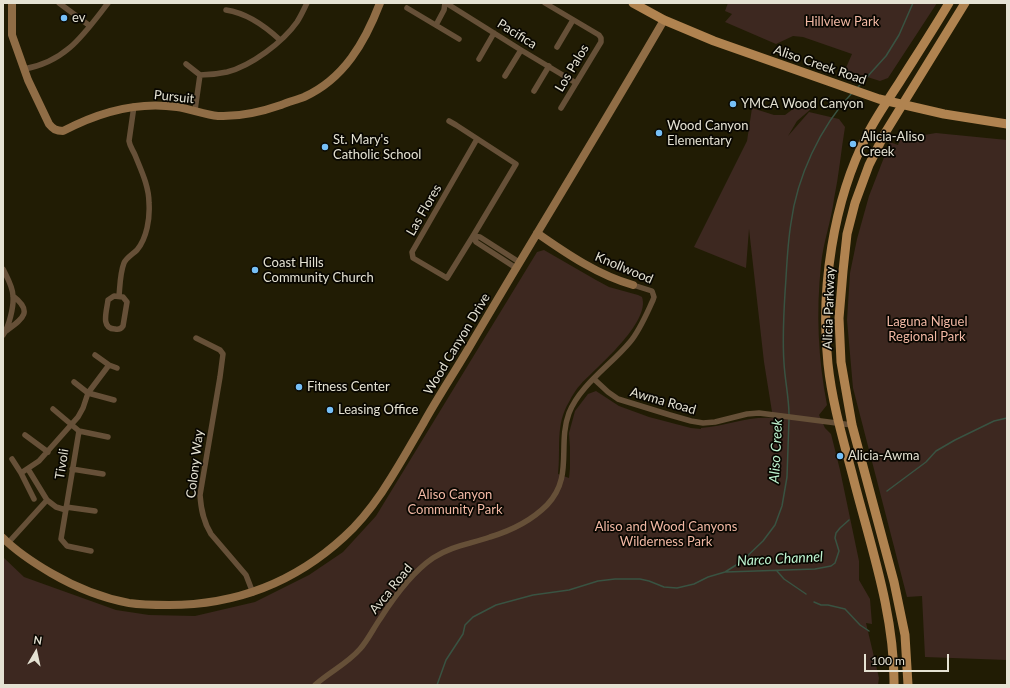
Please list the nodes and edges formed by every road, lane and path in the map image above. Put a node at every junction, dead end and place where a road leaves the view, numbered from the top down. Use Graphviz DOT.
graph roads {
  1 [pos="12,3"];
  2 [pos="60,3"];
  3 [pos="108,3"];
  4 [pos="307,3"];
  5 [pos="380,3"];
  6 [pos="446,3"];
  7 [pos="546,3"];
  8 [pos="633,3"];
  9 [pos="949,3"];
  10 [pos="965,3"];
  11 [pos="407,8"];
  12 [pos="226,10"];
  13 [pos="573,20"];
  14 [pos="664,20"];
  15 [pos="436,25"];
  16 [pos="90,26"];
  17 [pos="494,33"];
  18 [pos="459,39"];
  19 [pos="280,40"];
  20 [pos="557,47"];
  21 [pos="521,50"];
  22 [pos="479,59"];
  23 [pos="186,64"];
  24 [pos="549,66"];
  25 [pos="24,69"];
  26 [pos="200,75"];
  27 [pos="505,76"];
  28 [pos="576,83"];
  29 [pos="534,91"];
  30 [pos="883,100"];
  31 [pos="902,105"];
  32 [pos="134,106"];
  33 [pos="561,108"];
  34 [pos="195,110"];
  35 [pos="449,121"];
  36 [pos="1007,124"];
  37 [pos="477,139"];
  38 [pos="537,233"];
  39 [pos="473,236"];
  40 [pos="517,265"];
  41 [pos="3,269"];
  42 [pos="633,285"];
  43 [pos="13,296"];
  44 [pos="119,296"];
  45 [pos="4,333"];
  46 [pos="196,338"];
  47 [pos="95,355"];
  48 [pos="109,366"];
  49 [pos="117,368"];
  50 [pos="594,379"];
  51 [pos="74,382"];
  52 [pos="88,394"];
  53 [pos="114,400"];
  54 [pos="52,410"];
  55 [pos="839,423"];
  56 [pos="72,424"];
  57 [pos="852,425"];
  58 [pos="79,431"];
  59 [pos="25,434"];
  60 [pos="108,438"];
  61 [pos="48,452"];
  62 [pos="12,459"];
  63 [pos="28,469"];
  64 [pos="72,469"];
  65 [pos="21,473"];
  66 [pos="103,474"];
  67 [pos="34,499"];
  68 [pos="47,500"];
  69 [pos="66,509"];
  70 [pos="95,511"];
  71 [pos="5,541"];
  72 [pos="91,551"];
  73 [pos="253,593"];
  74 [pos="315,685"];
  75 [pos="894,685"];
  76 [pos="908,685"];
  1 -- 25 [label="main road, Pursuit"];
  2 -- 16 [label="street"];
  3 -- 16 [label="street"];
  4 -- 19 [label="street"];
  5 -- 34 [label="main road, Pursuit"];
  6 -- 15 [label="street"];
  6 -- 17 [label="street, Pacifica"];
  7 -- 13 [label="street"];
  8 -- 14 [label="main road, Aliso Creek Road"];
  9 -- 30 [label="main road, Alicia Parkway"];
  10 -- 31 [label="main road, Alicia Parkway"];
  11 -- 15 [label="street"];
  12 -- 19 [label="street"];
  13 -- 20 [label="street"];
  13 -- 28 [label="street, Los Palos"];
  14 -- 30 [label="main road, Aliso Creek Road"];
  14 -- 38 [label="main road, Wood Canyon Drive"];
  15 -- 18 [label="street"];
  16 -- 25 [label="street"];
  17 -- 21 [label="street, Pacifica"];
  17 -- 22 [label="street"];
  19 -- 26 [label="street"];
  21 -- 24 [label="street, Pacifica"];
  21 -- 27 [label="street"];
  23 -- 26 [label="street"];
  24 -- 28 [label="street, Pacifica"];
  24 -- 29 [label="street"];
  25 -- 32 [label="main road, Pursuit"];
  26 -- 34 [label="street"];
  28 -- 33 [label="street, Los Palos"];
  30 -- 31 [label="main road, Aliso Creek Road"];
  30 -- 55 [label="main road, Alicia Parkway"];
  31 -- 36 [label="main road, Aliso Creek Road"];
  31 -- 57 [label="main road, Alicia Parkway"];
  32 -- 34 [label="main road, Pursuit"];
  32 -- 44 [label="street"];
  35 -- 37 [label="street, Las Flores"];
  37 -- 39 [label="street, Las Flores"];
  37 -- 39 [label="street, Las Flores"];
  38 -- 40 [label="main road, Wood Canyon Drive"];
  38 -- 42 [label="main road, Knollwood"];
  39 -- 40 [label="street"];
  40 -- 73 [label="main road, Wood Canyon Drive"];
  41 -- 43 [label="street"];
  42 -- 50 [label="street, Knollwood"];
  43 -- 45 [label="street"];
  43 -- 45 [label="street"];
  44 -- 44 [label="street"];
  46 -- 73 [label="street, Colony Way"];
  47 -- 48 [label="street"];
  48 -- 49 [label="street"];
  48 -- 52 [label="street, Tivoli"];
  50 -- 55 [label="street, Awma Road"];
  50 -- 74 [label="street, Avca Road"];
  51 -- 52 [label="street"];
  52 -- 53 [label="street"];
  52 -- 56 [label="street, Tivoli"];
  54 -- 56 [label="street"];
  55 -- 57 [label="street, Awma Road"];
  55 -- 75 [label="main road, Alicia Parkway"];
  56 -- 58 [label="street"];
  56 -- 61 [label="street, Tivoli"];
  57 -- 76 [label="main road, Alicia Parkway"];
  58 -- 60 [label="street"];
  58 -- 64 [label="street, Tivoli"];
  59 -- 61 [label="street"];
  61 -- 63 [label="street, Tivoli"];
  62 -- 65 [label="street"];
  63 -- 65 [label="street, Tivoli"];
  63 -- 68 [label="street, Tivoli"];
  64 -- 66 [label="street"];
  64 -- 69 [label="street, Tivoli"];
  65 -- 67 [label="street"];
  68 -- 69 [label="street, Tivoli"];
  68 -- 71 [label="street"];
  69 -- 70 [label="street"];
  69 -- 72 [label="street, Tivoli"];
  71 -- 73 [label="main road, Wood Canyon Drive"];
}
